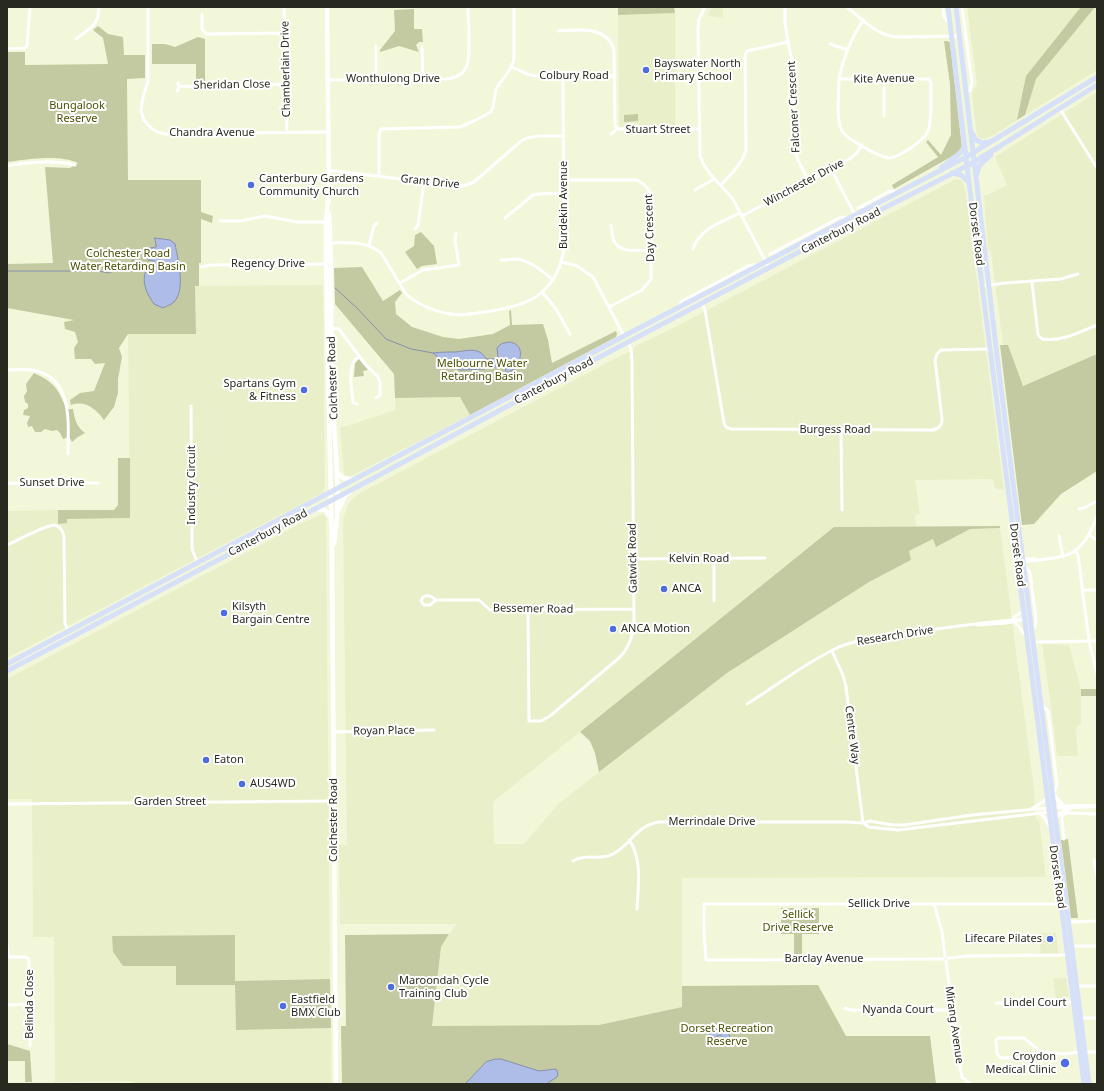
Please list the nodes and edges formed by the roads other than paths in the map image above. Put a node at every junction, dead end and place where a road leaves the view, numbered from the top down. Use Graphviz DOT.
graph roads {
  1 [pos="30,7"];
  2 [pos="99,7"];
  3 [pos="148,7"];
  4 [pos="284,7"];
  5 [pos="327,7"];
  6 [pos="468,7"];
  7 [pos="514,7"];
  8 [pos="705,7"];
  9 [pos="785,7"];
  10 [pos="847,7"];
  11 [pos="943,7"];
  12 [pos="948,7"];
  13 [pos="956,7"];
  14 [pos="962,7"];
  15 [pos="202,14"];
  16 [pos="864,20"];
  17 [pos="951,26"];
  18 [pos="558,31"];
  19 [pos="285,33"];
  20 [pos="959,36"];
  21 [pos="952,37"];
  22 [pos="76,39"];
  23 [pos="788,42"];
  24 [pos="830,44"];
  25 [pos="376,46"];
  26 [pos="422,47"];
  27 [pos="7,49"];
  28 [pos="848,50"];
  29 [pos="512,67"];
  30 [pos="564,76"];
  31 [pos="614,76"];
  32 [pos="376,79"];
  33 [pos="423,79"];
  34 [pos="884,79"];
  35 [pos="327,80"];
  36 [pos="839,80"];
  37 [pos="1096,81"];
  38 [pos="286,84"];
  39 [pos="177,91"];
  40 [pos="967,92"];
  41 [pos="1060,109"];
  42 [pos="884,116"];
  43 [pos="617,129"];
  44 [pos="699,129"];
  45 [pos="970,130"];
  46 [pos="287,132"];
  47 [pos="328,132"];
  48 [pos="611,134"];
  49 [pos="564,136"];
  50 [pos="992,142"];
  51 [pos="862,145"];
  52 [pos="965,146"];
  53 [pos="997,148"];
  54 [pos="973,154"];
  55 [pos="966,157"];
  56 [pos="974,162"];
  57 [pos="75,165"];
  58 [pos="7,166"];
  59 [pos="967,166"];
  60 [pos="1097,168"];
  61 [pos="831,169"];
  62 [pos="328,170"];
  63 [pos="952,174"];
  64 [pos="379,176"];
  65 [pos="976,177"];
  66 [pos="927,178"];
  67 [pos="714,179"];
  68 [pos="564,180"];
  69 [pos="808,180"];
  70 [pos="424,182"];
  71 [pos="969,183"];
  72 [pos="721,185"];
  73 [pos="695,190"];
  74 [pos="899,192"];
  75 [pos="564,193"];
  76 [pos="860,210"];
  77 [pos="741,214"];
  78 [pos="855,215"];
  79 [pos="505,218"];
  80 [pos="849,218"];
  81 [pos="220,221"];
  82 [pos="859,221"];
  83 [pos="328,222"];
  84 [pos="377,223"];
  85 [pos="610,226"];
  86 [pos="415,229"];
  87 [pos="456,233"];
  88 [pos="328,243"];
  89 [pos="369,245"];
  90 [pos="693,249"];
  91 [pos="652,250"];
  92 [pos="772,256"];
  93 [pos="501,260"];
  94 [pos="562,262"];
  95 [pos="765,263"];
  96 [pos="328,264"];
  97 [pos="201,267"];
  98 [pos="770,267"];
  99 [pos="1078,274"];
  100 [pos="553,280"];
  101 [pos="1032,282"];
  102 [pos="400,283"];
  103 [pos="985,286"];
  104 [pos="542,292"];
  105 [pos="702,303"];
  106 [pos="609,307"];
  107 [pos="1097,325"];
  108 [pos="329,328"];
  109 [pos="570,334"];
  110 [pos="624,336"];
  111 [pos="628,342"];
  112 [pos="993,349"];
  113 [pos="359,356"];
  114 [pos="7,370"];
  115 [pos="548,377"];
  116 [pos="551,382"];
  117 [pos="376,398"];
  118 [pos="356,403"];
  119 [pos="191,406"];
  120 [pos="842,430"];
  121 [pos="444,432"];
  122 [pos="446,438"];
  123 [pos="68,454"];
  124 [pos="394,458"];
  125 [pos="398,465"];
  126 [pos="336,471"];
  127 [pos="358,479"];
  128 [pos="98,482"];
  129 [pos="7,483"];
  130 [pos="355,488"];
  131 [pos="337,490"];
  132 [pos="331,493"];
  133 [pos="337,497"];
  134 [pos="332,500"];
  135 [pos="1097,501"];
  136 [pos="315,509"];
  137 [pos="1079,509"];
  138 [pos="842,510"];
  139 [pos="337,512"];
  140 [pos="1097,516"];
  141 [pos="332,520"];
  142 [pos="1054,533"];
  143 [pos="1089,536"];
  144 [pos="1097,540"];
  145 [pos="7,545"];
  146 [pos="1074,551"];
  147 [pos="332,556"];
  148 [pos="1063,557"];
  149 [pos="766,558"];
  150 [pos="633,559"];
  151 [pos="714,559"];
  152 [pos="1022,562"];
  153 [pos="198,563"];
  154 [pos="1083,590"];
  155 [pos="1097,590"];
  156 [pos="436,600"];
  157 [pos="714,601"];
  158 [pos="634,609"];
  159 [pos="528,610"];
  160 [pos="1024,610"];
  161 [pos="101,614"];
  162 [pos="1027,619"];
  163 [pos="104,620"];
  164 [pos="1008,620"];
  165 [pos="1014,622"];
  166 [pos="963,626"];
  167 [pos="1032,630"];
  168 [pos="69,631"];
  169 [pos="1027,636"];
  170 [pos="1089,641"];
  171 [pos="1097,641"];
  172 [pos="1031,642"];
  173 [pos="832,651"];
  174 [pos="7,664"];
  175 [pos="7,671"];
  176 [pos="1097,674"];
  177 [pos="1037,697"];
  178 [pos="747,704"];
  179 [pos="434,730"];
  180 [pos="333,732"];
  181 [pos="1052,793"];
  182 [pos="1047,798"];
  183 [pos="333,801"];
  184 [pos="7,804"];
  185 [pos="1063,806"];
  186 [pos="1078,806"];
  187 [pos="1097,806"];
  188 [pos="1070,808"];
  189 [pos="1055,809"];
  190 [pos="1028,810"];
  191 [pos="1048,810"];
  192 [pos="1039,813"];
  193 [pos="982,814"];
  194 [pos="1083,814"];
  195 [pos="1097,814"];
  196 [pos="1056,816"];
  197 [pos="948,819"];
  198 [pos="983,820"];
  199 [pos="863,823"];
  200 [pos="948,824"];
  201 [pos="1051,828"];
  202 [pos="1064,839"];
  203 [pos="629,840"];
  204 [pos="1094,860"];
  205 [pos="573,861"];
  206 [pos="1097,877"];
  207 [pos="1064,903"];
  208 [pos="934,904"];
  209 [pos="637,909"];
  210 [pos="1097,921"];
  211 [pos="1069,922"];
  212 [pos="7,945"];
  213 [pos="1072,946"];
  214 [pos="1097,946"];
  215 [pos="1067,955"];
  216 [pos="8,957"];
  217 [pos="945,959"];
  218 [pos="706,960"];
  219 [pos="1074,986"];
  220 [pos="1097,986"];
  221 [pos="1073,1002"];
  222 [pos="996,1003"];
  223 [pos="30,1004"];
  224 [pos="7,1005"];
  225 [pos="845,1008"];
  226 [pos="952,1010"];
  227 [pos="1081,1018"];
  228 [pos="1097,1018"];
  229 [pos="30,1046"];
  230 [pos="1040,1051"];
  231 [pos="1082,1052"];
  232 [pos="1097,1052"];
  233 [pos="336,1084"];
  234 [pos="970,1084"];
  235 [pos="1084,1084"];
  236 [pos="1089,1084"];
  1 -- 27 [label="street"];
  2 -- 22 [label="street"];
  3 -- 46 [label="street, Chandra Avenue"];
  4 -- 19 [label="street, Chamberlain Drive"];
  5 -- 35 [label="main road, Colchester Road"];
  6 -- 33 [label="street, Wonthulong Drive"];
  7 -- 29 [label="street"];
  8 -- 44 [label="street"];
  9 -- 23 [label="street, Falconer Crescent"];
  10 -- 16 [label="street"];
  11 -- 17 [label="street, Dorset Road"];
  12 -- 17 [label="main road, Dorset Road"];
  13 -- 20 [label="main road, Dorset Road"];
  14 -- 40 [label="street, Dorset Road"];
  15 -- 19 [label="street"];
  16 -- 21 [label="street"];
  16 -- 28 [label="street"];
  17 -- 21 [label="main road, Dorset Road"];
  18 -- 31 [label="street, Stuart Street"];
  19 -- 38 [label="street, Chamberlain Drive"];
  20 -- 21 [label="street"];
  20 -- 40 [label="main road, Dorset Road"];
  21 -- 52 [label="main road, Dorset Road"];
  23 -- 69 [label="street, Falconer Crescent"];
  23 -- 72 [label="street"];
  24 -- 28 [label="street"];
  25 -- 32 [label="street"];
  26 -- 33 [label="street"];
  28 -- 36 [label="street"];
  29 -- 30 [label="street, Colbury Road"];
  29 -- 64 [label="street"];
  30 -- 31 [label="street, Colbury Road"];
  30 -- 49 [label="street, Burdekin Avenue"];
  31 -- 43 [label="street, Stuart Street"];
  32 -- 33 [label="street, Wonthulong Drive"];
  32 -- 35 [label="street, Wonthulong Drive"];
  34 -- 36 [label="street, Kite Avenue"];
  34 -- 42 [label="street"];
  34 -- 51 [label="street, Kite Avenue"];
  35 -- 47 [label="main road, Colchester Road"];
  36 -- 51 [label="street"];
  37 -- 41 [label="main road, Canterbury Road"];
  37 -- 50 [label="main road, Canterbury Road"];
  38 -- 39 [label="street, Sheridan Close"];
  38 -- 46 [label="street, Chamberlain Drive"];
  40 -- 45 [label="main road, Dorset Road"];
  41 -- 53 [label="main road, Canterbury Road"];
  41 -- 60 [label="street"];
  43 -- 44 [label="street, Stuart Street"];
  43 -- 48 [label="street, Stuart Street"];
  44 -- 67 [label="street"];
  45 -- 50 [label="main road"];
  45 -- 54 [label="main road, Dorset Road"];
  46 -- 47 [label="street, Chandra Avenue"];
  47 -- 62 [label="main road, Colchester Road"];
  49 -- 68 [label="street, Burdekin Avenue"];
  49 -- 70 [label="street, Grant Drive"];
  50 -- 54 [label="main road, Canterbury Road"];
  51 -- 61 [label="street, Winchester Drive"];
  52 -- 55 [label="main road, Dorset Road"];
  52 -- 66 [label="main road"];
  53 -- 56 [label="main road, Canterbury Road"];
  53 -- 65 [label="main road"];
  54 -- 55 [label="main road, Canterbury Road"];
  54 -- 56 [label="main road, Dorset Road"];
  55 -- 59 [label="main road, Dorset Road"];
  55 -- 66 [label="main road, Canterbury Road"];
  56 -- 59 [label="main road, Canterbury Road"];
  56 -- 65 [label="main road, Dorset Road"];
  57 -- 58 [label="street"];
  59 -- 63 [label="main road, Canterbury Road"];
  59 -- 71 [label="main road, Dorset Road"];
  61 -- 69 [label="street, Winchester Drive"];
  61 -- 78 [label="street"];
  62 -- 64 [label="street, Grant Drive"];
  62 -- 83 [label="main road, Colchester Road"];
  63 -- 71 [label="main road"];
  63 -- 82 [label="main road, Canterbury Road"];
  64 -- 70 [label="street, Grant Drive"];
  65 -- 103 [label="main road, Dorset Road"];
  66 -- 74 [label="main road, Canterbury Road"];
  67 -- 72 [label="street"];
  67 -- 73 [label="street"];
  68 -- 75 [label="street, Burdekin Avenue"];
  68 -- 91 [label="street, Day Crescent"];
  69 -- 77 [label="street, Winchester Drive"];
  70 -- 86 [label="street"];
  71 -- 103 [label="main road, Dorset Road"];
  72 -- 77 [label="street"];
  74 -- 76 [label="main road, Canterbury Road"];
  74 -- 76 [label="street, Canterbury Road"];
  75 -- 79 [label="street"];
  75 -- 94 [label="street, Burdekin Avenue"];
  76 -- 78 [label="main road, Canterbury Road"];
  77 -- 90 [label="street, Winchester Drive"];
  77 -- 95 [label="street"];
  78 -- 80 [label="main road, Canterbury Road"];
  78 -- 82 [label="main road"];
  80 -- 92 [label="main road, Canterbury Road"];
  80 -- 92 [label="street, Canterbury Road"];
  81 -- 83 [label="street"];
  82 -- 98 [label="main road, Canterbury Road"];
  83 -- 88 [label="main road, Colchester Road"];
  84 -- 89 [label="street"];
  85 -- 91 [label="street"];
  87 -- 102 [label="street"];
  88 -- 89 [label="street"];
  88 -- 96 [label="main road, Colchester Road"];
  89 -- 102 [label="street, Burdekin Avenue"];
  91 -- 106 [label="street, Day Crescent"];
  92 -- 95 [label="main road, Canterbury Road"];
  93 -- 100 [label="street"];
  94 -- 100 [label="street, Burdekin Avenue"];
  94 -- 106 [label="street"];
  95 -- 98 [label="street"];
  95 -- 110 [label="main road, Canterbury Road"];
  96 -- 97 [label="street, Regency Drive"];
  96 -- 108 [label="main road, Colchester Road"];
  98 -- 105 [label="main road, Canterbury Road"];
  99 -- 101 [label="street"];
  100 -- 104 [label="street, Burdekin Avenue"];
  101 -- 103 [label="street"];
  101 -- 107 [label="street"];
  102 -- 104 [label="street, Burdekin Avenue"];
  103 -- 112 [label="main road, Dorset Road"];
  104 -- 109 [label="street"];
  105 -- 111 [label="main road, Canterbury Road"];
  105 -- 120 [label="street, Burgess Road"];
  106 -- 110 [label="street"];
  108 -- 113 [label="street"];
  108 -- 126 [label="main road, Colchester Road"];
  108 -- 132 [label="main road, Colchester Road"];
  110 -- 111 [label="main road"];
  110 -- 115 [label="main road, Canterbury Road"];
  111 -- 116 [label="main road, Canterbury Road"];
  111 -- 150 [label="street, Gatwick Road"];
  112 -- 120 [label="street, Burgess Road"];
  112 -- 152 [label="main road, Dorset Road"];
  113 -- 117 [label="street"];
  113 -- 118 [label="street"];
  114 -- 123 [label="street"];
  115 -- 116 [label="main road"];
  115 -- 121 [label="main road, Canterbury Road"];
  116 -- 122 [label="main road, Canterbury Road"];
  119 -- 153 [label="street, Industry Circuit"];
  120 -- 138 [label="street"];
  121 -- 122 [label="street"];
  121 -- 124 [label="main road, Canterbury Road"];
  122 -- 125 [label="main road, Canterbury Road"];
  124 -- 125 [label="main road"];
  124 -- 127 [label="main road, Canterbury Road"];
  125 -- 130 [label="main road, Canterbury Road"];
  126 -- 127 [label="main road"];
  126 -- 131 [label="main road, Colchester Road"];
  127 -- 131 [label="main road, Canterbury Road"];
  128 -- 129 [label="street, Sunset Drive"];
  130 -- 133 [label="main road, Canterbury Road"];
  130 -- 139 [label="main road"];
  131 -- 132 [label="main road, Canterbury Road"];
  131 -- 133 [label="main road, Colchester Road"];
  132 -- 134 [label="main road, Colchester Road"];
  132 -- 153 [label="main road, Canterbury Road"];
  133 -- 134 [label="main road, Canterbury Road"];
  133 -- 139 [label="main road, Colchester Road"];
  134 -- 136 [label="main road, Canterbury Road"];
  134 -- 141 [label="main road, Colchester Road"];
  135 -- 137 [label="street"];
  136 -- 141 [label="main road"];
  136 -- 163 [label="main road, Canterbury Road"];
  139 -- 147 [label="main road, Colchester Road"];
  140 -- 143 [label="street"];
  141 -- 147 [label="main road, Colchester Road"];
  142 -- 148 [label="street"];
  143 -- 144 [label="street"];
  143 -- 146 [label="street"];
  145 -- 168 [label="street"];
  146 -- 148 [label="street"];
  146 -- 154 [label="street"];
  147 -- 180 [label="main road, Colchester Road"];
  148 -- 152 [label="street"];
  149 -- 151 [label="street, Kelvin Road"];
  150 -- 151 [label="street, Kelvin Road"];
  150 -- 158 [label="street, Gatwick Road"];
  151 -- 157 [label="street"];
  152 -- 160 [label="main road, Dorset Road"];
  152 -- 162 [label="main road, Dorset Road"];
  152 -- 167 [label="street"];
  153 -- 161 [label="main road, Canterbury Road"];
  154 -- 155 [label="street"];
  154 -- 170 [label="street"];
  156 -- 156 [label="street, Bessemer Road"];
  156 -- 159 [label="street, Bessemer Road"];
  158 -- 159 [label="street, Bessemer Road"];
  158 -- 159 [label="street, Gatwick Road"];
  160 -- 162 [label="main road, Dorset Road"];
  160 -- 164 [label="street"];
  161 -- 163 [label="main road"];
  161 -- 168 [label="main road, Canterbury Road"];
  162 -- 164 [label="street, Research Drive"];
  162 -- 165 [label="street, Research Drive"];
  162 -- 167 [label="main road, Dorset Road"];
  162 -- 169 [label="main road, Dorset Road"];
  163 -- 175 [label="main road, Canterbury Road"];
  164 -- 166 [label="street, Research Drive"];
  165 -- 166 [label="street, Research Drive"];
  165 -- 169 [label="street"];
  166 -- 173 [label="street, Research Drive"];
  167 -- 172 [label="main road, Dorset Road"];
  168 -- 174 [label="main road, Canterbury Road"];
  169 -- 172 [label="main road, Dorset Road"];
  170 -- 171 [label="street"];
  170 -- 172 [label="street"];
  170 -- 176 [label="street"];
  172 -- 177 [label="main road, Dorset Road"];
  173 -- 178 [label="street, Research Drive"];
  173 -- 199 [label="street, Centre Way"];
  177 -- 181 [label="main road, Dorset Road"];
  177 -- 182 [label="main road, Dorset Road"];
  179 -- 180 [label="street, Royan Place"];
  180 -- 183 [label="main road, Colchester Road"];
  181 -- 185 [label="main road"];
  181 -- 189 [label="main road, Dorset Road"];
  182 -- 190 [label="street"];
  182 -- 191 [label="main road, Dorset Road"];
  183 -- 184 [label="street, Garden Street"];
  183 -- 233 [label="main road, Colchester Road"];
  185 -- 186 [label="main road"];
  185 -- 189 [label="main road"];
  186 -- 187 [label="main road"];
  186 -- 188 [label="main road"];
  186 -- 194 [label="street"];
  188 -- 189 [label="main road"];
  188 -- 196 [label="main road"];
  189 -- 191 [label="main road"];
  189 -- 196 [label="main road, Dorset Road"];
  190 -- 191 [label="street, Merrindale Drive"];
  190 -- 193 [label="street, Merrindale Drive"];
  191 -- 192 [label="street, Merrindale Drive"];
  191 -- 201 [label="main road, Dorset Road"];
  192 -- 198 [label="street, Merrindale Drive"];
  192 -- 201 [label="street"];
  193 -- 197 [label="street, Merrindale Drive"];
  193 -- 198 [label="street"];
  194 -- 195 [label="street"];
  194 -- 202 [label="street"];
  196 -- 207 [label="main road, Dorset Road"];
  197 -- 199 [label="street, Merrindale Drive"];
  197 -- 200 [label="street"];
  198 -- 200 [label="street, Merrindale Drive"];
  199 -- 200 [label="street, Merrindale Drive"];
  199 -- 203 [label="street, Merrindale Drive"];
  201 -- 207 [label="main road, Dorset Road"];
  203 -- 205 [label="street, Merrindale Drive"];
  203 -- 209 [label="street"];
  204 -- 206 [label="street"];
  207 -- 208 [label="street, Sellick Drive"];
  207 -- 211 [label="main road, Dorset Road"];
  207 -- 215 [label="main road, Dorset Road"];
  208 -- 217 [label="street, Mirang Avenue"];
  208 -- 218 [label="street, Sellick Drive"];
  210 -- 211 [label="street"];
  211 -- 213 [label="main road, Dorset Road"];
  212 -- 216 [label="street"];
  213 -- 214 [label="street"];
  213 -- 219 [label="main road, Dorset Road"];
  215 -- 217 [label="street, Barclay Avenue"];
  215 -- 219 [label="main road, Dorset Road"];
  216 -- 223 [label="street, Belinda Close"];
  217 -- 218 [label="street, Barclay Avenue"];
  217 -- 226 [label="street, Mirang Avenue"];
  219 -- 220 [label="street"];
  219 -- 221 [label="main road, Dorset Road"];
  219 -- 227 [label="main road, Dorset Road"];
  221 -- 222 [label="street, Lindel Court"];
  221 -- 231 [label="main road, Dorset Road"];
  223 -- 224 [label="street"];
  223 -- 229 [label="street, Belinda Close"];
  225 -- 226 [label="street, Nyanda Court"];
  226 -- 234 [label="street, Mirang Avenue"];
  227 -- 228 [label="street"];
  227 -- 231 [label="main road, Dorset Road"];
  230 -- 230 [label="street"];
  230 -- 231 [label="street"];
  231 -- 232 [label="street"];
  231 -- 235 [label="main road, Dorset Road"];
  231 -- 236 [label="main road, Dorset Road"];
}
